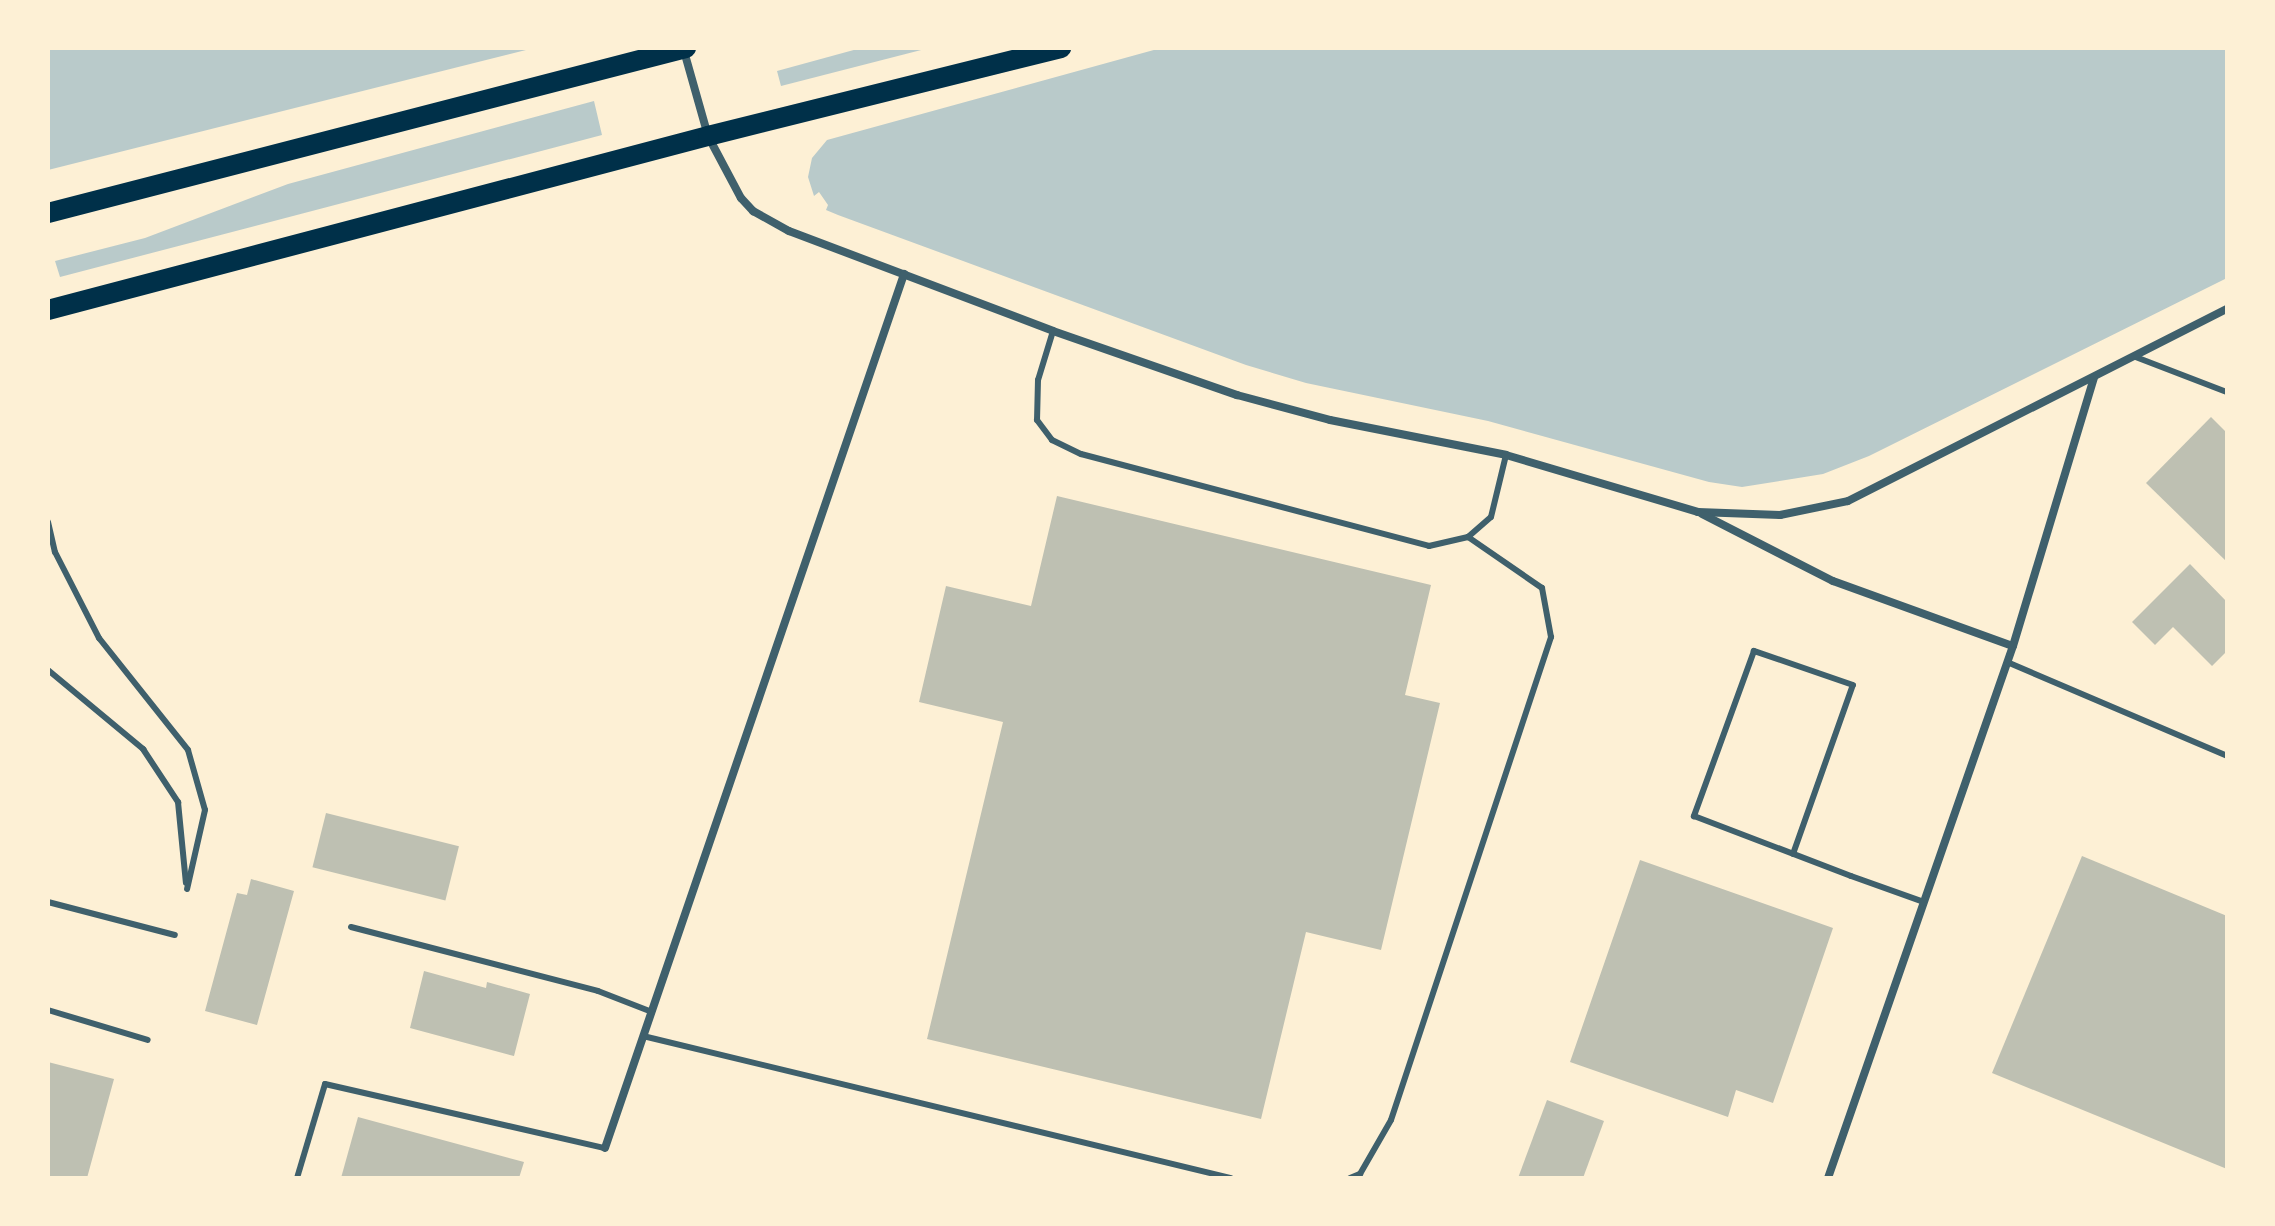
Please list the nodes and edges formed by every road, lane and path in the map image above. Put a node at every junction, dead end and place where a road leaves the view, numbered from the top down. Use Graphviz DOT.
graph roads {
  1 [pos="685,48"];
  2 [pos="1061,48"];
  3 [pos="708,136"];
  4 [pos="48,213"];
  5 [pos="904,274"];
  6 [pos="2227,309"];
  7 [pos="48,310"];
  8 [pos="1053,331"];
  9 [pos="2133,356"];
  10 [pos="2094,378"];
  11 [pos="2227,392"];
  12 [pos="1506,455"];
  13 [pos="1698,512"];
  14 [pos="48,522"];
  15 [pos="1468,537"];
  16 [pos="2013,646"];
  17 [pos="2007,662"];
  18 [pos="48,670"];
  19 [pos="2227,756"];
  20 [pos="1793,854"];
  21 [pos="48,902"];
  22 [pos="1924,902"];
  23 [pos="351,927"];
  24 [pos="175,935"];
  25 [pos="48,1010"];
  26 [pos="652,1012"];
  27 [pos="643,1036"];
  28 [pos="148,1040"];
  29 [pos="605,1148"];
  30 [pos="297,1178"];
  31 [pos="1231,1178"];
  32 [pos="1350,1178"];
  33 [pos="1828,1178"];
  1 -- 3 [label="street"];
  1 -- 4 [label="main road"];
  2 -- 3 [label="main road"];
  3 -- 5 [label="street"];
  3 -- 7 [label="main road"];
  5 -- 8 [label="street"];
  5 -- 26 [label="street"];
  6 -- 9 [label="street"];
  8 -- 12 [label="street"];
  8 -- 15 [label="lane"];
  9 -- 10 [label="street"];
  9 -- 11 [label="lane"];
  10 -- 13 [label="street"];
  10 -- 16 [label="street"];
  12 -- 13 [label="street"];
  12 -- 15 [label="lane"];
  13 -- 16 [label="street"];
  14 -- 18 [label="lane"];
  15 -- 32 [label="lane"];
  16 -- 17 [label="street"];
  17 -- 19 [label="lane"];
  17 -- 22 [label="street"];
  20 -- 20 [label="lane"];
  20 -- 22 [label="lane"];
  21 -- 24 [label="lane"];
  22 -- 33 [label="street"];
  23 -- 26 [label="lane"];
  25 -- 28 [label="lane"];
  26 -- 27 [label="street"];
  27 -- 29 [label="street"];
  27 -- 31 [label="lane"];
  29 -- 30 [label="lane"];
}
